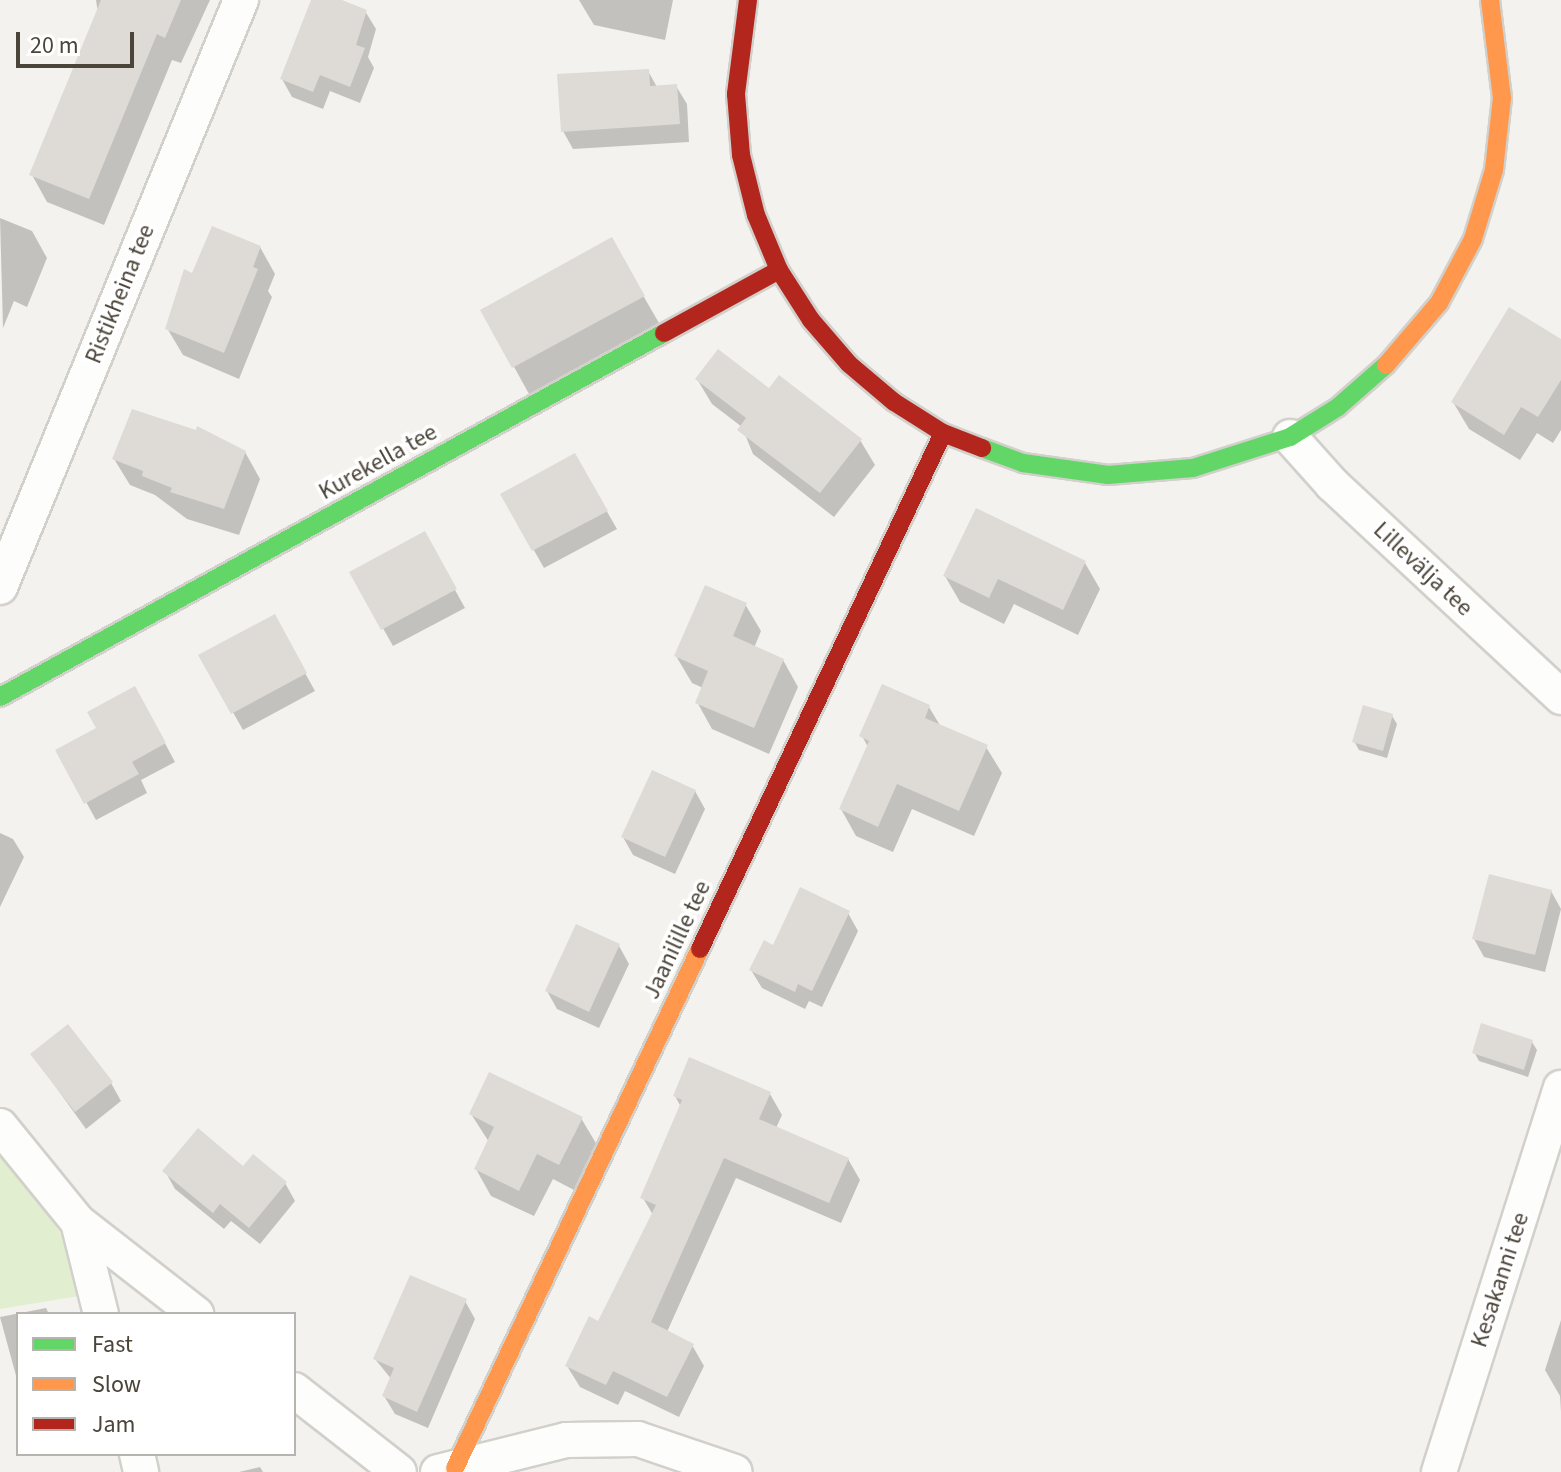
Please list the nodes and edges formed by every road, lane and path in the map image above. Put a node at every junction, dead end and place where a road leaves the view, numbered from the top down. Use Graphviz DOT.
graph roads {
  1 [pos="241,0"];
  2 [pos="748,0"];
  3 [pos="1490,0"];
  4 [pos="779,270"];
  5 [pos="943,433"];
  6 [pos="1290,437"];
  7 [pos="0,587"];
  8 [pos="0,697"];
  9 [pos="1561,697"];
  10 [pos="1561,1088"];
  11 [pos="0,1126"];
  12 [pos="78,1222"];
  13 [pos="100,1312"];
  14 [pos="193,1312"];
  15 [pos="296,1392"];
  16 [pos="446,1470"];
  17 [pos="399,1472"];
  18 [pos="735,1472"];
  19 [pos="1439,1472"];
  1 -- 7 [label="street, Ristikheina tee"];
  2 -- 4 [label="street"];
  3 -- 6 [label="street"];
  4 -- 5 [label="street"];
  4 -- 8 [label="street, Kurekella tee"];
  5 -- 6 [label="street"];
  5 -- 16 [label="street, Jaanilille tee"];
  6 -- 9 [label="street, Lillevälja tee"];
  10 -- 19 [label="street, Kesakanni tee"];
  11 -- 12 [label="street"];
  12 -- 13 [label="street"];
  12 -- 14 [label="street"];
  15 -- 17 [label="street"];
  16 -- 18 [label="street"];
}
